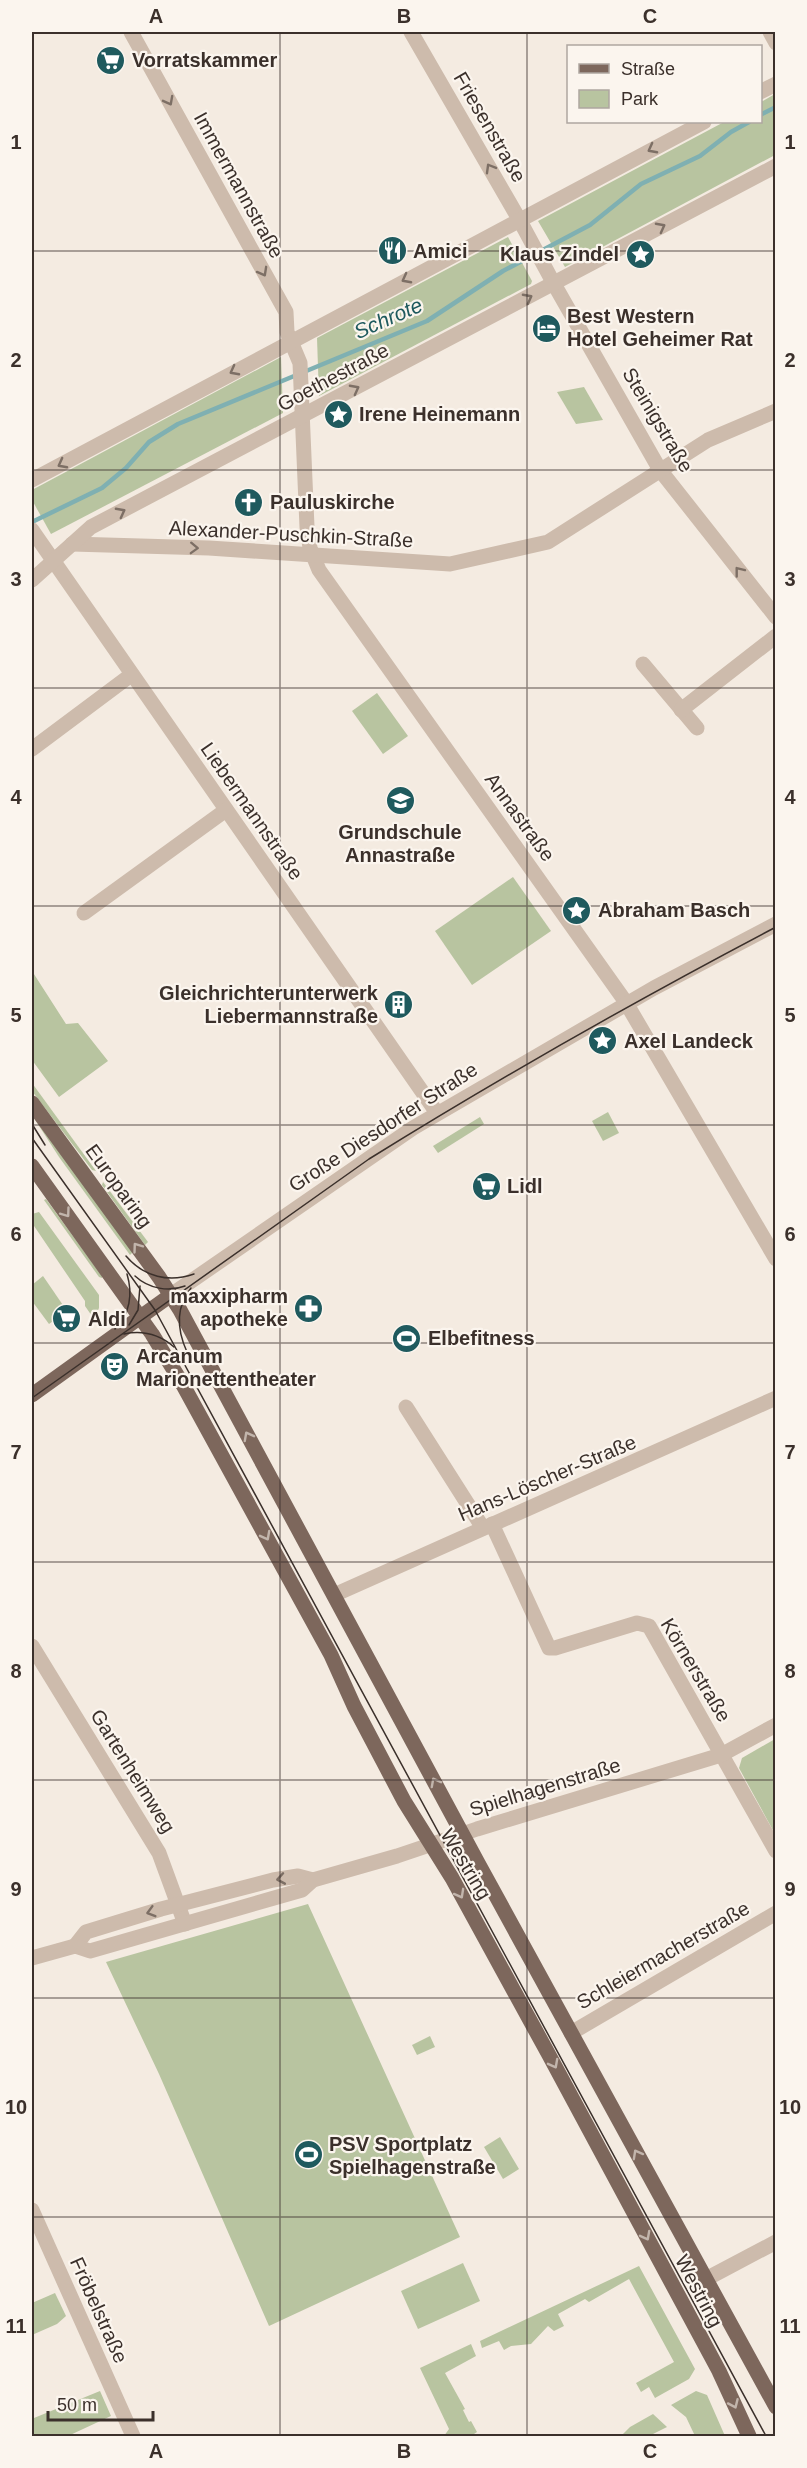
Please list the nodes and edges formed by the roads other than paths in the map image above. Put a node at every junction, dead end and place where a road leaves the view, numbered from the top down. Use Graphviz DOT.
graph roads {
  1 [pos="131,32"];
  2 [pos="411,32"];
  3 [pos="770,32"];
  4 [pos="776,43"];
  5 [pos="776,84"];
  6 [pos="762,91"];
  7 [pos="702,123"];
  8 [pos="776,166"];
  9 [pos="519,219"];
  10 [pos="542,262"];
  11 [pos="554,285"];
  12 [pos="291,340"];
  13 [pos="301,381"];
  14 [pos="776,411"];
  15 [pos="303,416"];
  16 [pos="660,470"];
  17 [pos="32,480"];
  18 [pos="32,531"];
  19 [pos="72,544"];
  20 [pos="312,555"];
  21 [pos="52,562"];
  22 [pos="32,580"];
  23 [pos="776,617"];
  24 [pos="776,636"];
  25 [pos="643,664"];
  26 [pos="131,675"];
  27 [pos="681,710"];
  28 [pos="697,728"];
  29 [pos="32,749"];
  30 [pos="226,810"];
  31 [pos="84,913"];
  32 [pos="776,924"];
  33 [pos="627,1004"];
  34 [pos="32,1102"];
  35 [pos="437,1113"];
  36 [pos="32,1166"];
  37 [pos="776,1259"];
  38 [pos="171,1295"];
  39 [pos="140,1317"];
  40 [pos="32,1395"];
  41 [pos="776,1398"];
  42 [pos="406,1407"];
  43 [pos="488,1526"];
  44 [pos="334,1595"];
  45 [pos="32,1646"];
  46 [pos="776,1725"];
  47 [pos="721,1755"];
  48 [pos="464,1834"];
  49 [pos="429,1844"];
  50 [pos="776,1851"];
  51 [pos="313,1880"];
  52 [pos="179,1906"];
  53 [pos="776,1913"];
  54 [pos="185,1924"];
  55 [pos="75,1946"];
  56 [pos="32,1958"];
  57 [pos="571,2033"];
  58 [pos="32,2210"];
  59 [pos="37,2237"];
  60 [pos="776,2242"];
  61 [pos="706,2279"];
  62 [pos="776,2407"];
  63 [pos="133,2436"];
  64 [pos="749,2436"];
  1 -- 12 [label="street, Immermannstraße, one-way"];
  9 -- 2 [label="street, Friesenstraße, one-way"];
  3 -- 4 [label="street"];
  5 -- 6 [label="street"];
  7 -- 9 [label="street, one-way"];
  11 -- 8 [label="street, Goethestraße, one-way"];
  9 -- 10 [label="street, Friesenstraße"];
  9 -- 12 [label="street, one-way"];
  10 -- 11 [label="street, Steinigstraße"];
  15 -- 11 [label="street, Goethestraße, one-way"];
  11 -- 16 [label="street, Steinigstraße"];
  12 -- 13 [label="street, Immermannstraße"];
  12 -- 17 [label="street, one-way"];
  13 -- 15 [label="street, Annastraße"];
  14 -- 16 [label="street, Alexander-Puschkin-Straße"];
  19 -- 15 [label="street, Goethestraße, one-way"];
  15 -- 20 [label="street, Annastraße"];
  16 -- 20 [label="street, Alexander-Puschkin-Straße"];
  23 -- 16 [label="street, Steinigstraße, one-way"];
  18 -- 21 [label="street, Liebermannstraße"];
  19 -- 20 [label="street, Alexander-Puschkin-Straße, one-way"];
  19 -- 21 [label="street"];
  20 -- 33 [label="street, Annastraße"];
  21 -- 22 [label="street"];
  21 -- 26 [label="street, Liebermannstraße"];
  24 -- 27 [label="street"];
  25 -- 27 [label="street"];
  26 -- 29 [label="street"];
  26 -- 30 [label="street, Liebermannstraße"];
  27 -- 28 [label="street"];
  30 -- 31 [label="street"];
  30 -- 35 [label="street, Liebermannstraße"];
  32 -- 33 [label="street, Große Diesdorfer Straße"];
  33 -- 35 [label="street, Große Diesdorfer Straße"];
  33 -- 37 [label="street, Annastraße"];
  38 -- 34 [label="main road, Europaring, one-way"];
  35 -- 38 [label="street, Große Diesdorfer Straße"];
  36 -- 39 [label="main road, one-way"];
  38 -- 39 [label="main road, Große Diesdorfer Straße"];
  44 -- 38 [label="main road, Westring, one-way"];
  39 -- 40 [label="main road, Große Diesdorfer Straße"];
  39 -- 49 [label="main road, Westring, one-way"];
  41 -- 43 [label="street, Hans-Löscher-Straße"];
  42 -- 43 [label="street"];
  43 -- 44 [label="street, Hans-Löscher-Straße"];
  43 -- 47 [label="street, Körnerstraße"];
  48 -- 44 [label="main road, Westring, one-way"];
  45 -- 52 [label="street, Gartenheimweg"];
  46 -- 47 [label="street, Spielhagenstraße"];
  47 -- 48 [label="street, Spielhagenstraße"];
  47 -- 50 [label="street"];
  48 -- 49 [label="street, Spielhagenstraße"];
  48 -- 57 [label="main road, Westring"];
  49 -- 51 [label="street, Spielhagenstraße"];
  49 -- 64 [label="main road, Westring, one-way"];
  51 -- 52 [label="street, Spielhagenstraße, one-way"];
  51 -- 54 [label="street, Spielhagenstraße"];
  52 -- 54 [label="street, Gartenheimweg"];
  52 -- 55 [label="street, Spielhagenstraße, one-way"];
  53 -- 57 [label="street, Schleiermacherstraße"];
  54 -- 55 [label="street, Spielhagenstraße"];
  55 -- 56 [label="street, Spielhagenstraße"];
  61 -- 57 [label="main road, Westring, one-way"];
  58 -- 59 [label="street, Fröbelstraße"];
  59 -- 63 [label="street, Fröbelstraße"];
  60 -- 61 [label="street"];
  61 -- 62 [label="main road, Westring"];
}
